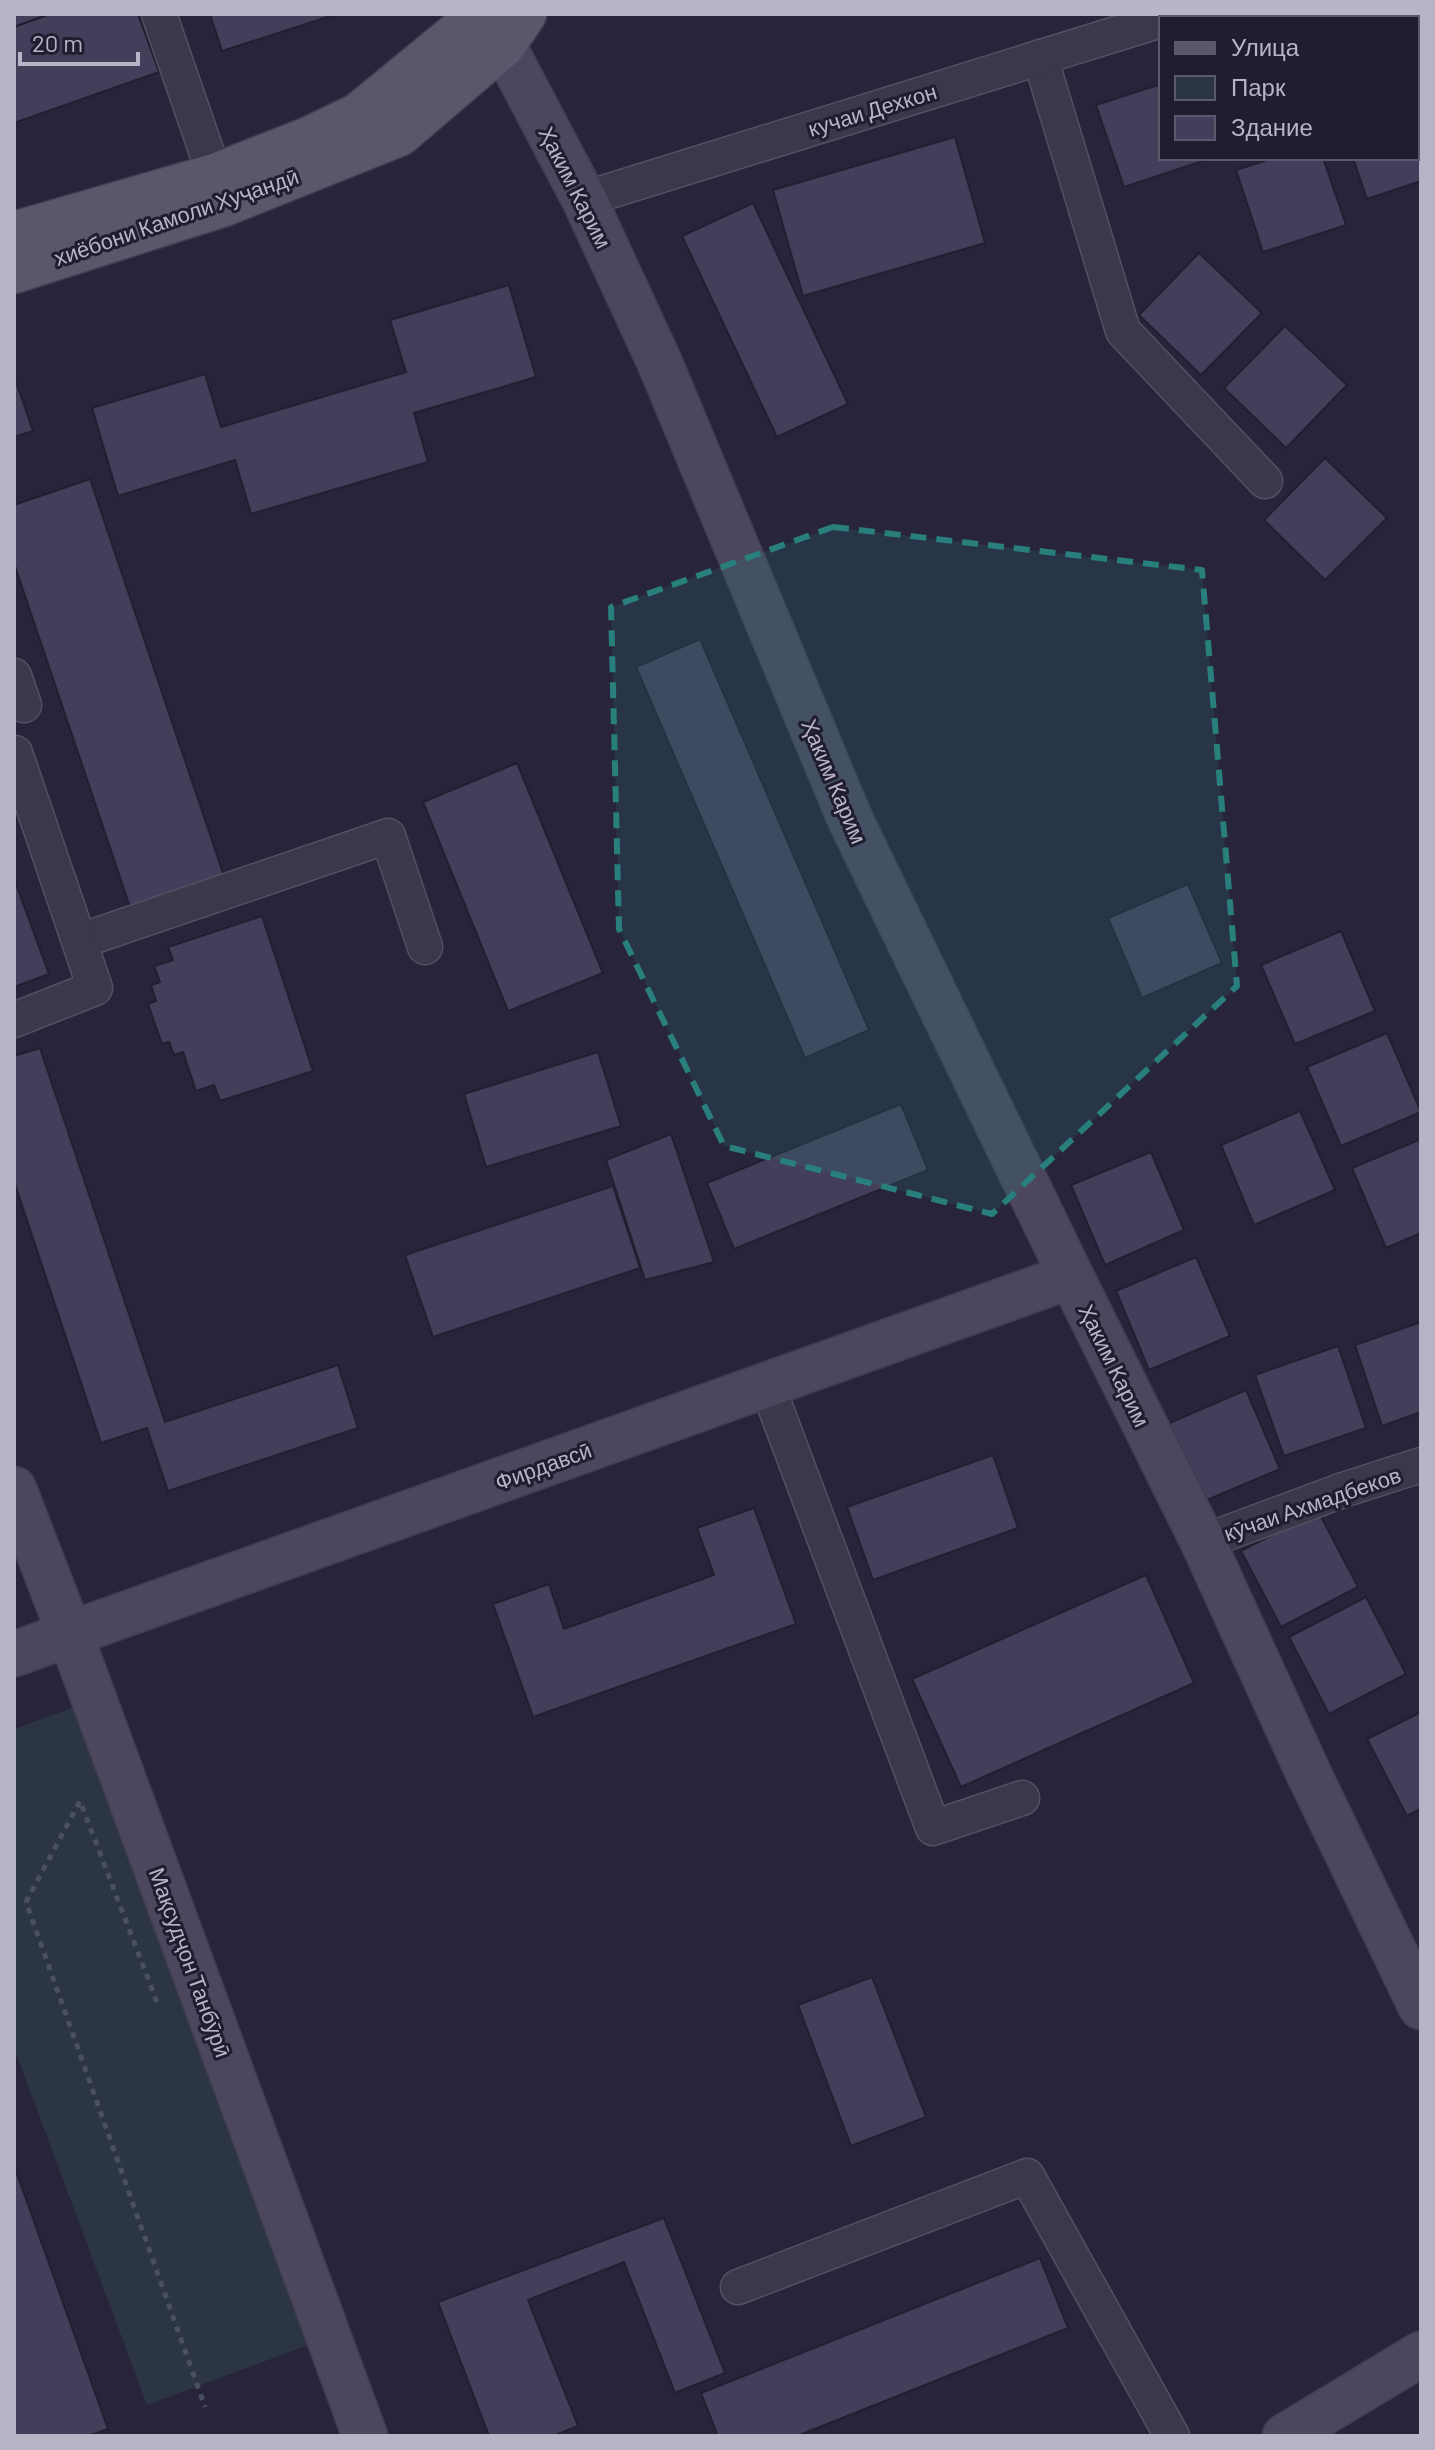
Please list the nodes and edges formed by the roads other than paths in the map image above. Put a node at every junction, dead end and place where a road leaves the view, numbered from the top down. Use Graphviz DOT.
graph roads {
  1 [pos="159,14"];
  2 [pos="1159,21"];
  3 [pos="498,22"];
  4 [pos="1040,57"];
  5 [pos="215,176"];
  6 [pos="584,199"];
  7 [pos="14,234"];
  8 [pos="14,271"];
  9 [pos="1265,481"];
  10 [pos="15,753"];
  11 [pos="80,941"];
  12 [pos="425,947"];
  13 [pos="14,1020"];
  14 [pos="1071,1276"];
  15 [pos="767,1385"];
  16 [pos="1421,1465"];
  17 [pos="14,1489"];
  18 [pos="1203,1542"];
  19 [pos="70,1634"];
  20 [pos="14,1654"];
  21 [pos="1022,1798"];
  22 [pos="1421,2007"];
  23 [pos="738,2287"];
  24 [pos="1421,2354"];
  25 [pos="365,2436"];
  26 [pos="1172,2436"];
  27 [pos="1285,2436"];
  1 -- 5 [label="street"];
  2 -- 4 [label="street, кучаи Дехкон"];
  3 -- 5 [label="main road"];
  3 -- 6 [label="street, Ҳаким Карим"];
  3 -- 8 [label="main road, хиёбони Камоли Хуҷандӣ"];
  4 -- 6 [label="street, кучаи Дехкон"];
  4 -- 9 [label="street"];
  5 -- 7 [label="main road"];
  6 -- 14 [label="street, Ҳаким Карим"];
  10 -- 11 [label="street"];
  11 -- 12 [label="street"];
  11 -- 13 [label="street"];
  14 -- 15 [label="street, Фирдавсӣ"];
  14 -- 18 [label="street, Ҳаким Карим"];
  15 -- 19 [label="street, Фирдавсӣ"];
  15 -- 21 [label="street"];
  16 -- 18 [label="street, кӯчаи Ахмадбеков"];
  17 -- 19 [label="street, Мақсудҷон Танбӯрӣ"];
  18 -- 22 [label="street, Ҳаким Карим"];
  19 -- 20 [label="street, Фирдавсӣ"];
  19 -- 25 [label="street, Мақсудҷон Танбӯрӣ"];
  23 -- 26 [label="street"];
  24 -- 27 [label="street"];
}
